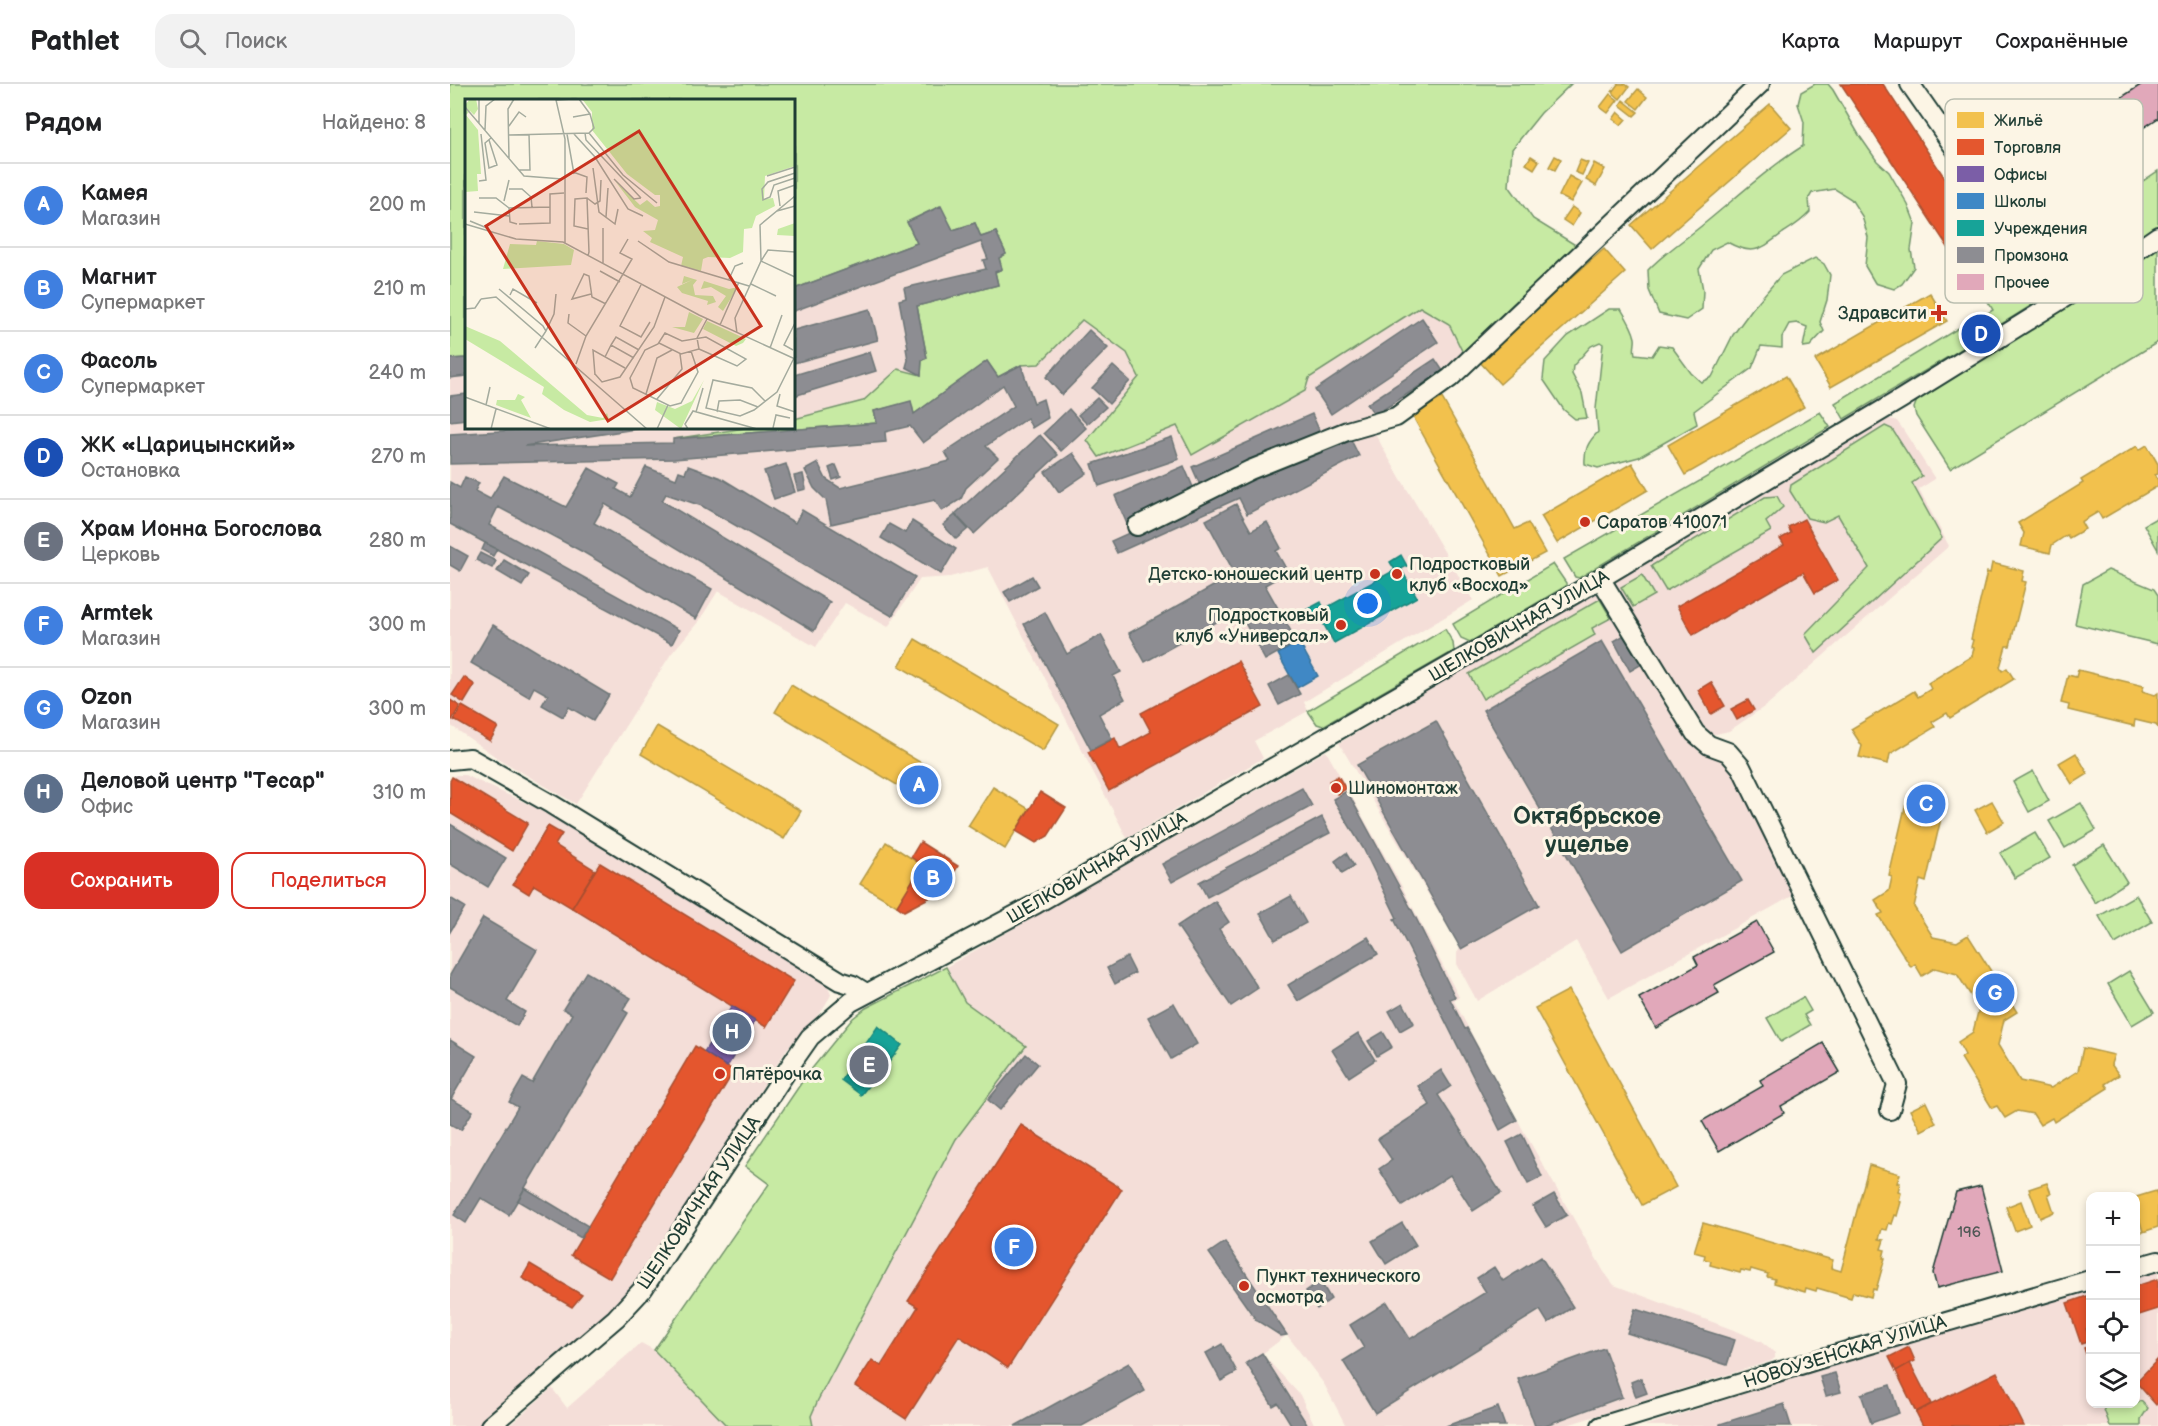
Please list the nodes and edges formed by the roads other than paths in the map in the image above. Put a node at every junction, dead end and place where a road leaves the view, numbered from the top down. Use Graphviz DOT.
graph roads {
  1 [pos="1761,84"];
  2 [pos="1910,84"];
  3 [pos="1945,134"];
  4 [pos="2158,236"];
  5 [pos="2143,246"];
  6 [pos="2055,303"];
  7 [pos="1137,526"];
  8 [pos="1600,578"];
  9 [pos="450,760"];
  10 [pos="866,993"];
  11 [pos="1890,1110"];
  12 [pos="2158,1261"];
  13 [pos="2140,1266"];
  14 [pos="2086,1281"];
  15 [pos="490,1426"];
  16 [pos="1601,1426"];
  1 -- 7 [label="street"];
  2 -- 3 [label="street"];
  4 -- 5 [label="street, ШЕЛКОВИЧНАЯ УЛИЦА"];
  6 -- 8 [label="street, ШЕЛКОВИЧНАЯ УЛИЦА"];
  8 -- 10 [label="street, ШЕЛКОВИЧНАЯ УЛИЦА"];
  8 -- 11 [label="street"];
  9 -- 10 [label="street"];
  10 -- 15 [label="street, ШЕЛКОВИЧНАЯ УЛИЦА"];
  12 -- 13 [label="street"];
  14 -- 16 [label="street, НОВОУЗЕНСКАЯ УЛИЦА"];
}
